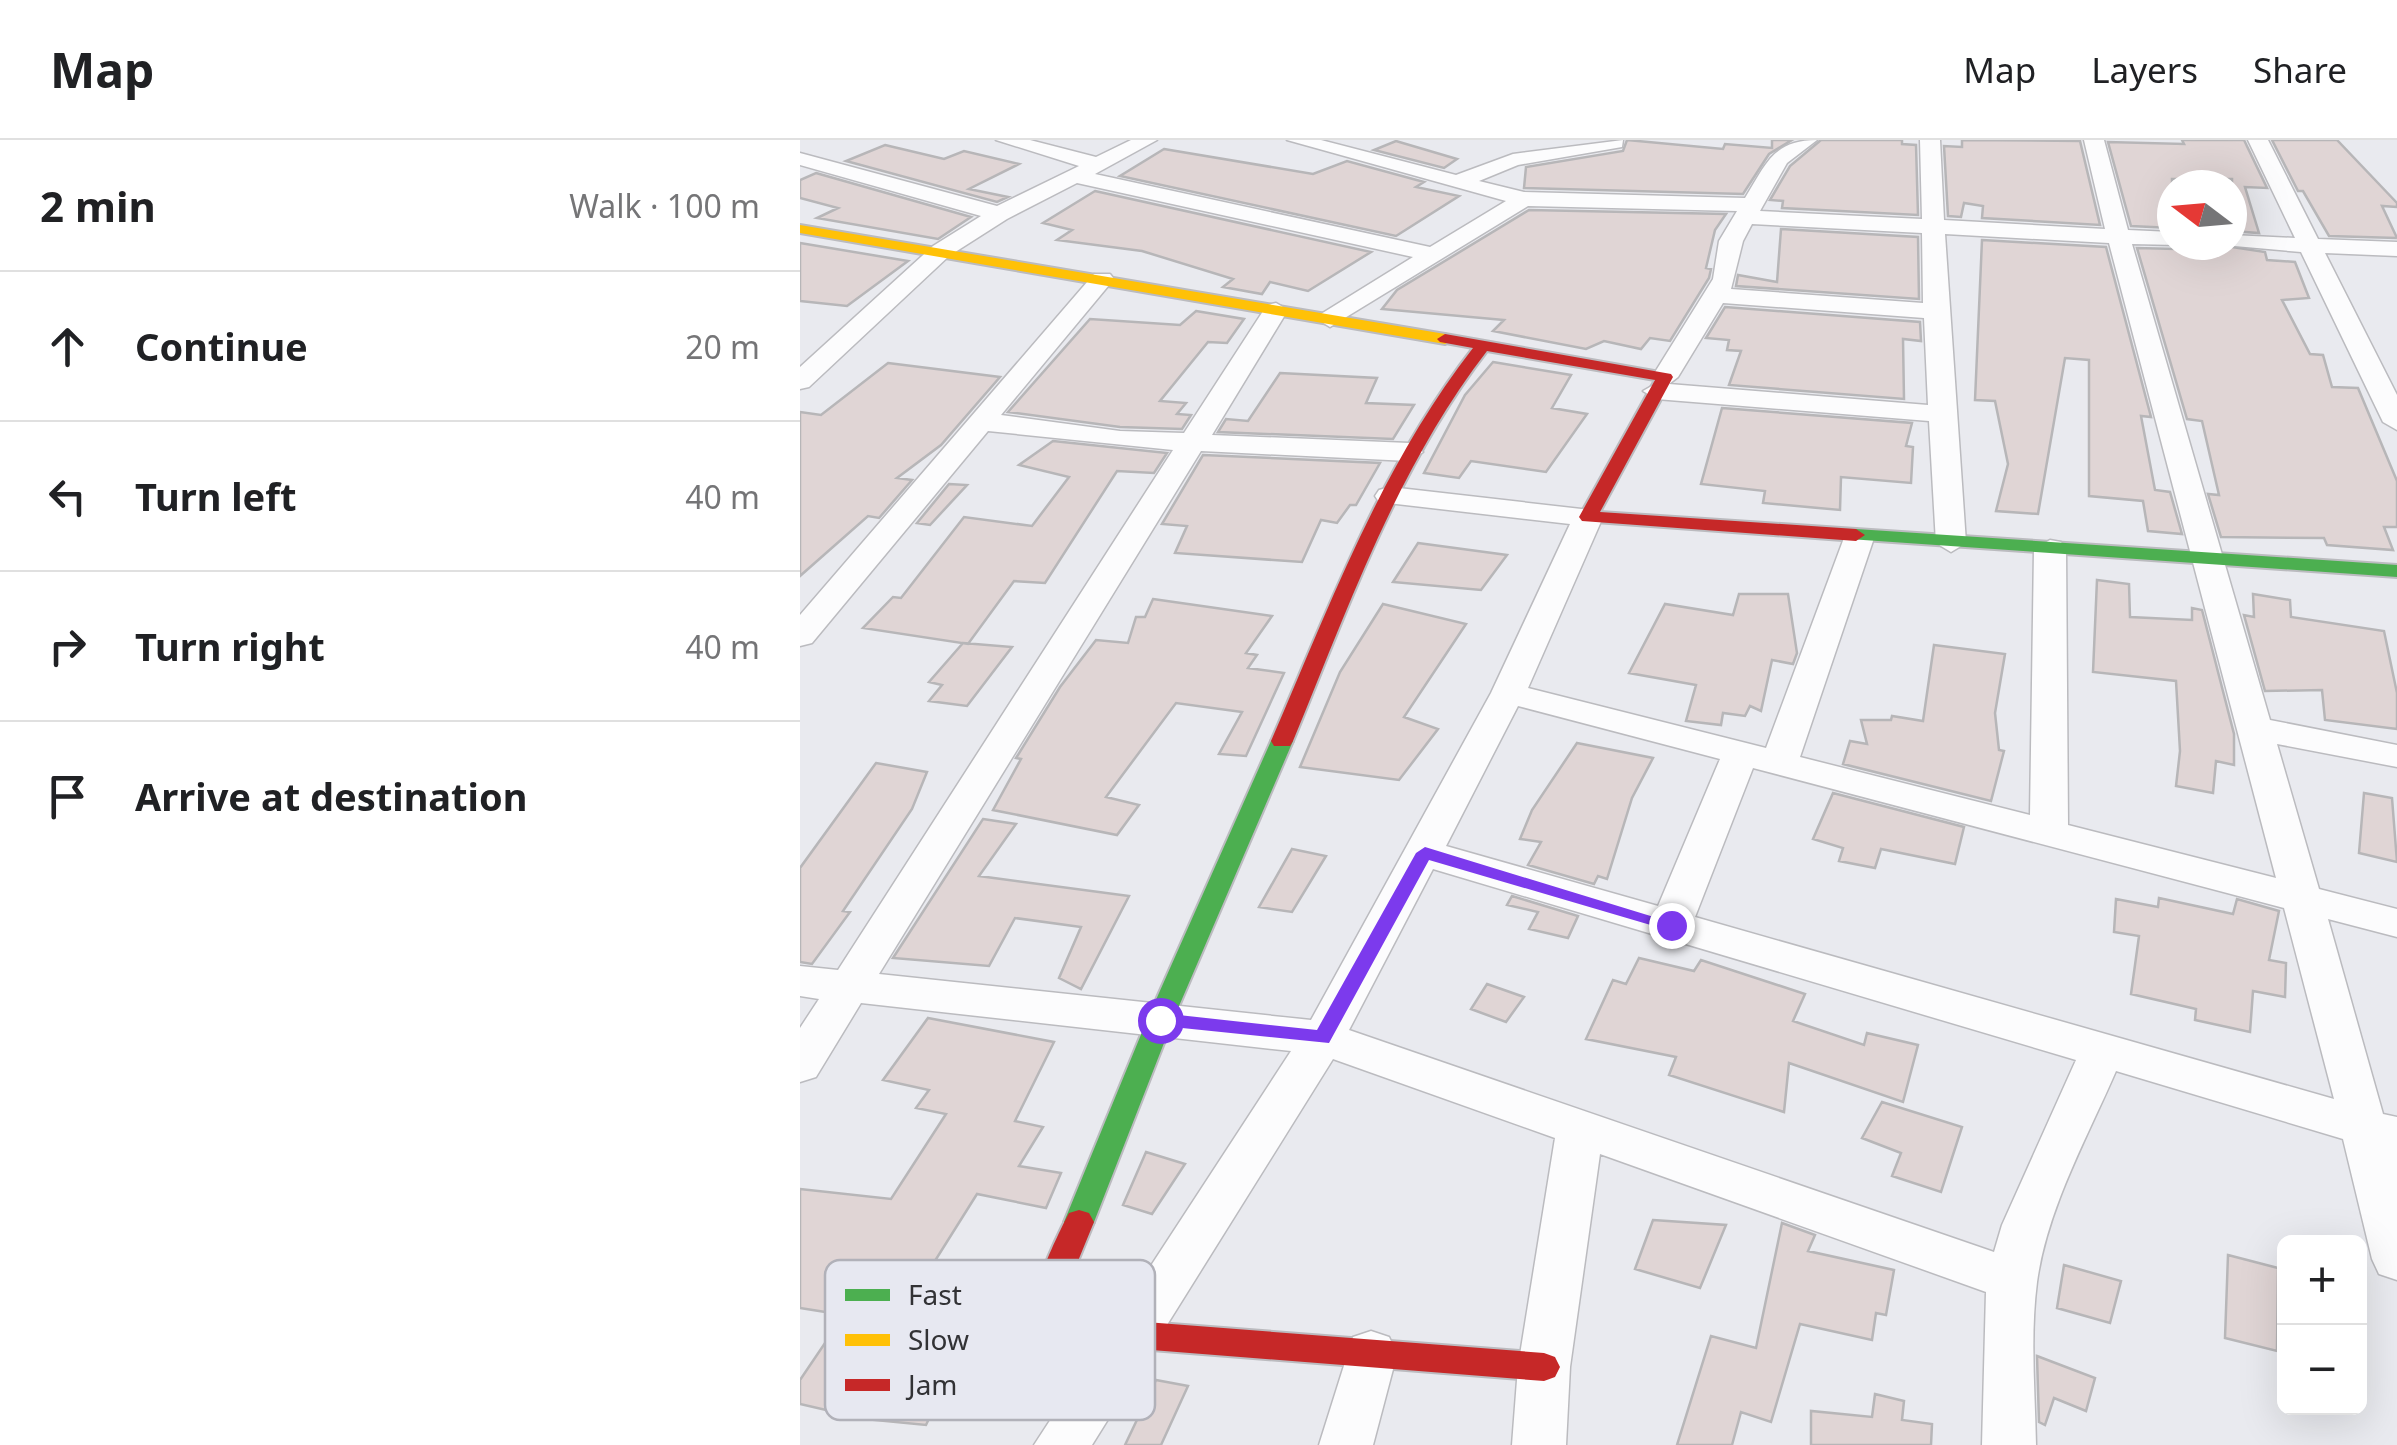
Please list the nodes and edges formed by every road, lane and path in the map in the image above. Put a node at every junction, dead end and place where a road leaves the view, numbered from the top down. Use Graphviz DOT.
graph roads {
  1 [pos="1006,140"];
  2 [pos="1147,140"];
  3 [pos="1297,140"];
  4 [pos="1807,140"];
  5 [pos="1930,140"];
  6 [pos="2094,140"];
  7 [pos="2258,140"];
  8 [pos="1616,142"];
  9 [pos="1327,143"];
  10 [pos="836,146"];
  11 [pos="1782,149"];
  12 [pos="801,160"];
  13 [pos="1098,164"];
  14 [pos="1074,176"];
  15 [pos="1454,183"];
  16 [pos="1524,199"];
  17 [pos="1593,202"];
  18 [pos="1749,211"];
  19 [pos="998,214"];
  20 [pos="1935,226"];
  21 [pos="800,229"];
  22 [pos="2118,236"];
  23 [pos="2157,238"];
  24 [pos="2247,243"];
  25 [pos="2308,246"];
  26 [pos="2397,249"];
  27 [pos="941,252"];
  28 [pos="1430,254"];
  29 [pos="1102,279"];
  30 [pos="1714,296"];
  31 [pos="1276,310"];
  32 [pos="1936,311"];
  33 [pos="1330,319"];
  34 [pos="1483,346"];
  35 [pos="800,350"];
  36 [pos="830,352"];
  37 [pos="800,380"];
  38 [pos="1660,384"];
  39 [pos="1942,414"];
  40 [pos="981,422"];
  41 [pos="2397,422"];
  42 [pos="1189,443"];
  43 [pos="1409,452"];
  44 [pos="1390,496"];
  45 [pos="1588,517"];
  46 [pos="1859,538"];
  47 [pos="1950,543"];
  48 [pos="2050,549"];
  49 [pos="2206,560"];
  50 [pos="2397,571"];
  51 [pos="800,636"];
  52 [pos="1508,693"];
  53 [pos="2256,729"];
  54 [pos="1740,754"];
  55 [pos="2397,756"];
  56 [pos="1779,764"];
  57 [pos="2050,832"];
  58 [pos="1425,853"];
  59 [pos="2304,898"];
  60 [pos="2397,923"];
  61 [pos="1671,925"];
  62 [pos="800,982"];
  63 [pos="850,986"];
  64 [pos="1160,1020"];
  65 [pos="1322,1038"];
  66 [pos="2102,1052"];
  67 [pos="800,1066"];
  68 [pos="1580,1129"];
  69 [pos="2381,1131"];
  70 [pos="2397,1259"];
  71 [pos="1063,1260"];
  72 [pos="2012,1280"];
  73 [pos="1155,1295"];
  74 [pos="1155,1339"];
  75 [pos="1371,1354"];
  76 [pos="1544,1368"];
  77 [pos="1077,1420"];
  78 [pos="1061,1445"];
  79 [pos="1346,1445"];
  80 [pos="1539,1445"];
  81 [pos="2010,1445"];
  1 -- 13 [label="street"];
  2 -- 13 [label="street"];
  3 -- 9 [label="street"];
  4 -- 11 [label="street"];
  5 -- 20 [label="street"];
  6 -- 22 [label="street"];
  7 -- 25 [label="street"];
  8 -- 15 [label="street"];
  8 -- 17 [label="street"];
  9 -- 15 [label="street"];
  10 -- 12 [label="street"];
  11 -- 18 [label="street"];
  12 -- 19 [label="street"];
  13 -- 14 [label="street"];
  14 -- 19 [label="street"];
  14 -- 28 [label="street"];
  15 -- 16 [label="street"];
  16 -- 17 [label="street"];
  16 -- 28 [label="street"];
  17 -- 18 [label="street"];
  18 -- 20 [label="street"];
  18 -- 30 [label="street"];
  19 -- 27 [label="street"];
  20 -- 22 [label="street"];
  20 -- 32 [label="street"];
  21 -- 27 [label="street"];
  22 -- 23 [label="street"];
  22 -- 49 [label="street"];
  24 -- 25 [label="street"];
  25 -- 26 [label="street"];
  25 -- 41 [label="street"];
  27 -- 29 [label="street"];
  27 -- 36 [label="street"];
  28 -- 33 [label="street"];
  29 -- 31 [label="street"];
  29 -- 40 [label="street"];
  30 -- 32 [label="street"];
  30 -- 38 [label="street"];
  31 -- 33 [label="street"];
  31 -- 42 [label="street"];
  32 -- 39 [label="street"];
  33 -- 34 [label="street"];
  34 -- 38 [label="street"];
  34 -- 43 [label="street"];
  35 -- 36 [label="street"];
  36 -- 37 [label="street"];
  38 -- 39 [label="street"];
  38 -- 45 [label="street"];
  39 -- 47 [label="street"];
  40 -- 42 [label="street"];
  40 -- 51 [label="street"];
  42 -- 43 [label="street"];
  42 -- 63 [label="street"];
  43 -- 44 [label="street"];
  44 -- 45 [label="street"];
  44 -- 64 [label="street"];
  45 -- 46 [label="street"];
  45 -- 52 [label="street"];
  46 -- 47 [label="street"];
  46 -- 56 [label="street"];
  47 -- 48 [label="street"];
  48 -- 49 [label="street"];
  48 -- 57 [label="street"];
  49 -- 50 [label="street"];
  49 -- 53 [label="street"];
  52 -- 54 [label="street"];
  52 -- 58 [label="street"];
  53 -- 55 [label="street"];
  53 -- 59 [label="street"];
  54 -- 56 [label="street"];
  54 -- 61 [label="street"];
  56 -- 57 [label="street"];
  57 -- 59 [label="street"];
  58 -- 61 [label="street"];
  58 -- 65 [label="street"];
  59 -- 60 [label="street"];
  59 -- 69 [label="street"];
  61 -- 66 [label="street"];
  62 -- 63 [label="street"];
  63 -- 64 [label="street"];
  63 -- 67 [label="street"];
  64 -- 65 [label="street"];
  64 -- 71 [label="street"];
  65 -- 68 [label="street"];
  65 -- 73 [label="street"];
  66 -- 69 [label="street"];
  66 -- 72 [label="street"];
  68 -- 72 [label="street"];
  68 -- 76 [label="street"];
  69 -- 70 [label="street"];
  72 -- 81 [label="street"];
  74 -- 75 [label="street"];
  75 -- 76 [label="street"];
  75 -- 79 [label="street"];
  76 -- 80 [label="street"];
  77 -- 78 [label="street"];
}
